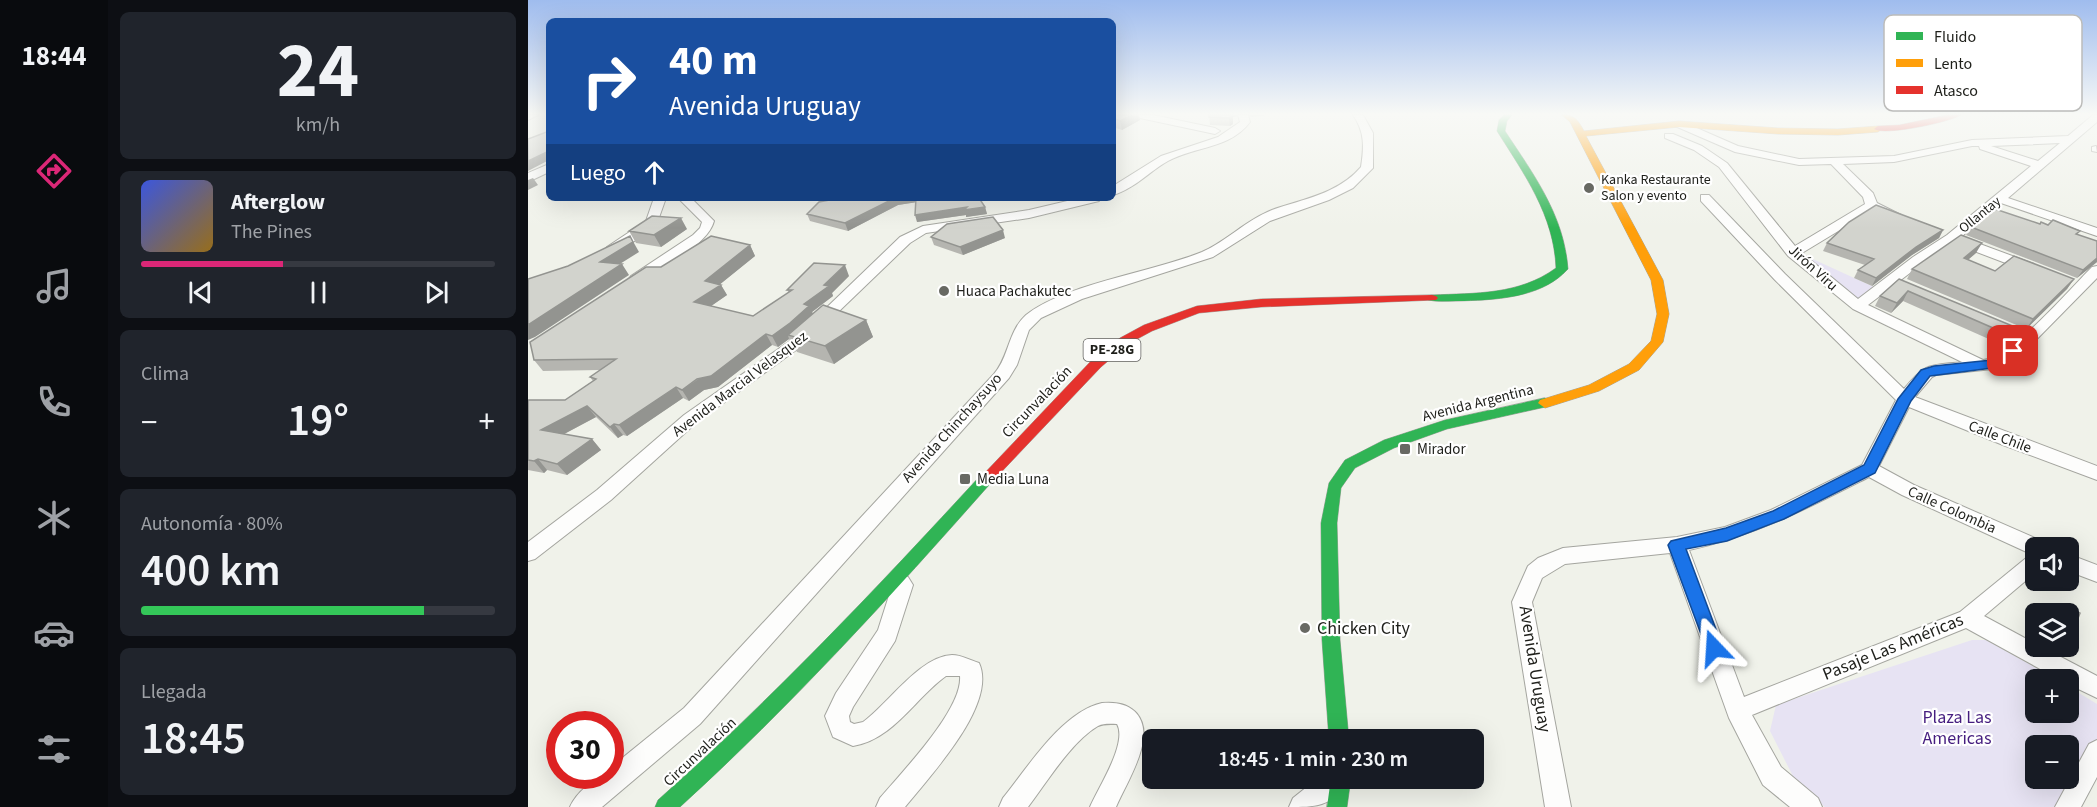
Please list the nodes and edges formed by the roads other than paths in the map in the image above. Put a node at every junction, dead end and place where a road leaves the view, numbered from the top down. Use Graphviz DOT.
graph roads {
  1 [pos="1178,153"];
  2 [pos="1369,153"];
  3 [pos="1514,153"];
  4 [pos="1591,153"];
  5 [pos="1705,153"];
  6 [pos="1747,153"];
  7 [pos="1933,153"];
  8 [pos="2001,153"];
  9 [pos="2053,153"];
  10 [pos="1835,162"];
  11 [pos="2039,165"];
  12 [pos="546,169"];
  13 [pos="528,178"];
  14 [pos="1116,190"];
  15 [pos="1705,198"];
  16 [pos="2000,199"];
  17 [pos="659,201"];
  18 [pos="687,201"];
  19 [pos="1083,201"];
  20 [pos="1872,205"];
  21 [pos="1912,221"];
  22 [pos="2097,232"];
  23 [pos="1947,236"];
  24 [pos="1793,254"];
  25 [pos="601,255"];
  26 [pos="2038,270"];
  27 [pos="2097,270"];
  28 [pos="619,290"];
  29 [pos="1858,306"];
  30 [pos="1983,366"];
  31 [pos="1905,399"];
  32 [pos="1869,469"];
  33 [pos="2097,473"];
  34 [pos="2025,543"];
  35 [pos="1677,545"];
  36 [pos="528,553"];
  37 [pos="2079,567"];
  38 [pos="2025,569"];
  39 [pos="2097,574"];
  40 [pos="896,579"];
  41 [pos="1967,618"];
  42 [pos="2097,688"];
  43 [pos="1737,710"];
  44 [pos="1338,729"];
  45 [pos="2097,752"];
  46 [pos="1325,789"];
  47 [pos="1338,789"];
  48 [pos="583,807"];
  49 [pos="665,807"];
  50 [pos="889,807"];
  51 [pos="1012,807"];
  52 [pos="1103,807"];
  53 [pos="1302,807"];
  54 [pos="1337,807"];
  55 [pos="1558,807"];
  56 [pos="1809,807"];
  57 [pos="2068,807"];
  1 -- 14 [label="street"];
  2 -- 48 [label="street, Avenida Chinchaysuyo"];
  3 -- 40 [label="main road, Circunvalación / PE-28G"];
  4 -- 44 [label="main road, Avenida Argentina"];
  5 -- 24 [label="street, Jirón Viru"];
  6 -- 10 [label="street"];
  7 -- 10 [label="street"];
  8 -- 11 [label="street"];
  9 -- 11 [label="street, Ollantay"];
  10 -- 20 [label="street"];
  11 -- 16 [label="street, Ollantay"];
  12 -- 13 [label="street"];
  15 -- 31 [label="street"];
  16 -- 22 [label="street"];
  16 -- 23 [label="street, Ollantay"];
  17 -- 25 [label="street"];
  18 -- 28 [label="street"];
  19 -- 36 [label="street, Avenida Marcial Velasquez"];
  20 -- 21 [label="street"];
  20 -- 24 [label="street"];
  23 -- 26 [label="street"];
  23 -- 29 [label="street, Ollantay"];
  24 -- 29 [label="street, Jirón Viru"];
  27 -- 30 [label="street"];
  29 -- 30 [label="street, Jirón Viru"];
  30 -- 31 [label="street"];
  31 -- 32 [label="street"];
  31 -- 33 [label="street, Calle Chile"];
  32 -- 34 [label="street, Calle Colombia"];
  32 -- 35 [label="street, Avenida Uruguay"];
  35 -- 43 [label="street"];
  35 -- 55 [label="street, Avenida Uruguay"];
  37 -- 39 [label="street"];
  38 -- 41 [label="street, Pasaje Las Américas"];
  40 -- 49 [label="main road, Circunvalación / PE-28G"];
  40 -- 50 [label="street"];
  41 -- 42 [label="street"];
  41 -- 43 [label="street, Pasaje Las Américas"];
  43 -- 56 [label="street"];
  45 -- 57 [label="street"];
  46 -- 53 [label="street"];
  47 -- 54 [label="main road"];
  51 -- 52 [label="street"];
}
